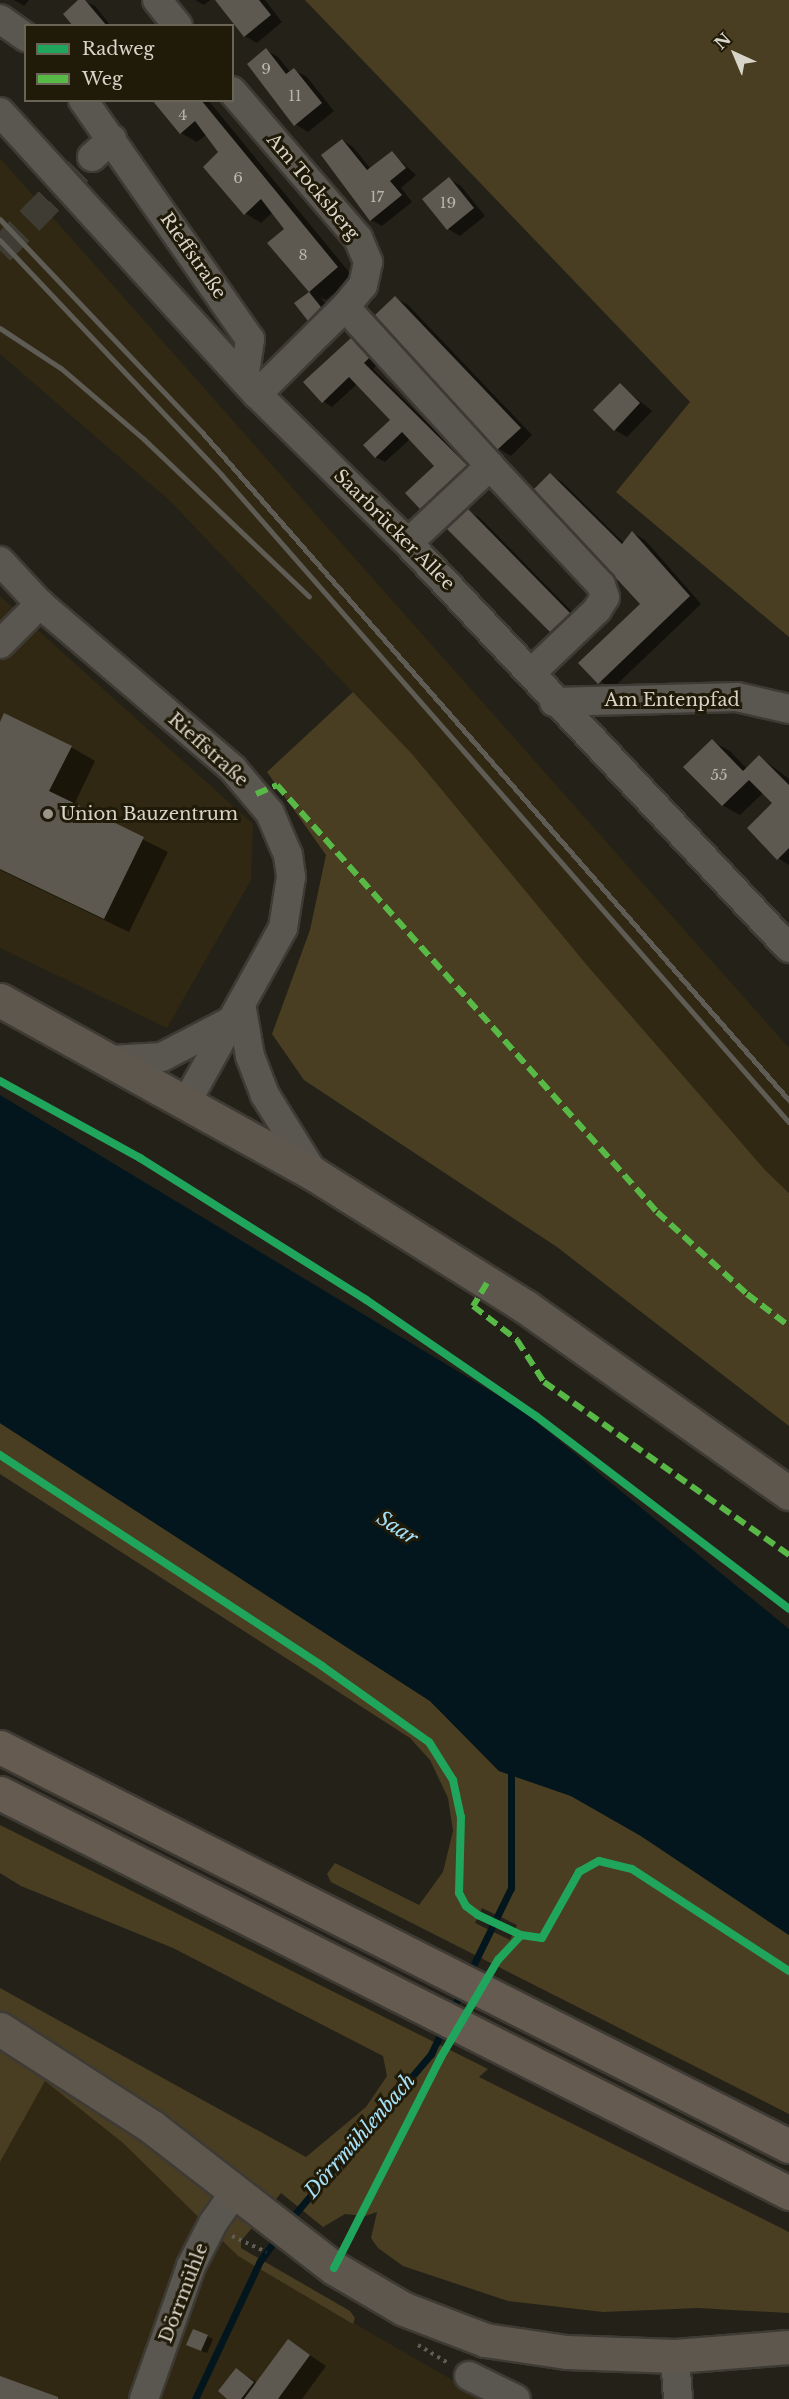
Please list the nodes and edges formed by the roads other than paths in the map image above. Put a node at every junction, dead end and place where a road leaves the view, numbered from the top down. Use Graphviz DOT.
graph roads {
  1 [pos="158,0"];
  2 [pos="0,19"];
  3 [pos="176,24"];
  4 [pos="24,36"];
  5 [pos="234,93"];
  6 [pos="84,102"];
  7 [pos="0,112"];
  8 [pos="345,307"];
  9 [pos="251,387"];
  10 [pos="490,466"];
  11 [pos="408,543"];
  12 [pos="0,561"];
  13 [pos="40,604"];
  14 [pos="0,644"];
  15 [pos="531,673"];
  16 [pos="554,702"];
  17 [pos="789,709"];
  18 [pos="789,948"];
  19 [pos="0,1000"];
  20 [pos="237,1012"];
  21 [pos="111,1060"];
  22 [pos="187,1101"];
  23 [pos="314,1174"];
  24 [pos="789,1493"];
  25 [pos="0,1747"];
  26 [pos="0,1793"];
  27 [pos="0,2029"];
  28 [pos="789,2146"];
  29 [pos="235,2192"];
  30 [pos="789,2193"];
  31 [pos="789,2347"];
  32 [pos="675,2356"];
  33 [pos="469,2376"];
  34 [pos="144,2399"];
  35 [pos="516,2399"];
  36 [pos="678,2399"];
  1 -- 3 [label="street"];
  2 -- 4 [label="street"];
  5 -- 8 [label="street, Am Tocksberg"];
  6 -- 9 [label="street, Rieffstraße"];
  7 -- 9 [label="street, Saarbrücker Allee"];
  8 -- 9 [label="street, Am Tocksberg"];
  8 -- 10 [label="street"];
  9 -- 11 [label="street, Saarbrücker Allee"];
  10 -- 11 [label="street"];
  10 -- 15 [label="street"];
  11 -- 15 [label="street, Saarbrücker Allee"];
  12 -- 13 [label="street, Rieffstraße"];
  13 -- 14 [label="street"];
  13 -- 20 [label="street, Rieffstraße"];
  15 -- 16 [label="street, Saarbrücker Allee"];
  16 -- 17 [label="street, Am Entenpfad"];
  16 -- 18 [label="street, Saarbrücker Allee"];
  19 -- 21 [label="main road"];
  20 -- 21 [label="street"];
  20 -- 22 [label="street, Rieffstraße"];
  20 -- 23 [label="street"];
  21 -- 22 [label="main road"];
  22 -- 23 [label="main road"];
  23 -- 24 [label="main road"];
  25 -- 28 [label="highway"];
  26 -- 30 [label="highway"];
  27 -- 29 [label="main road"];
  29 -- 32 [label="main road"];
  29 -- 34 [label="street, Dörrmühle"];
  31 -- 32 [label="main road"];
  32 -- 36 [label="street"];
  33 -- 35 [label="street"];
}
